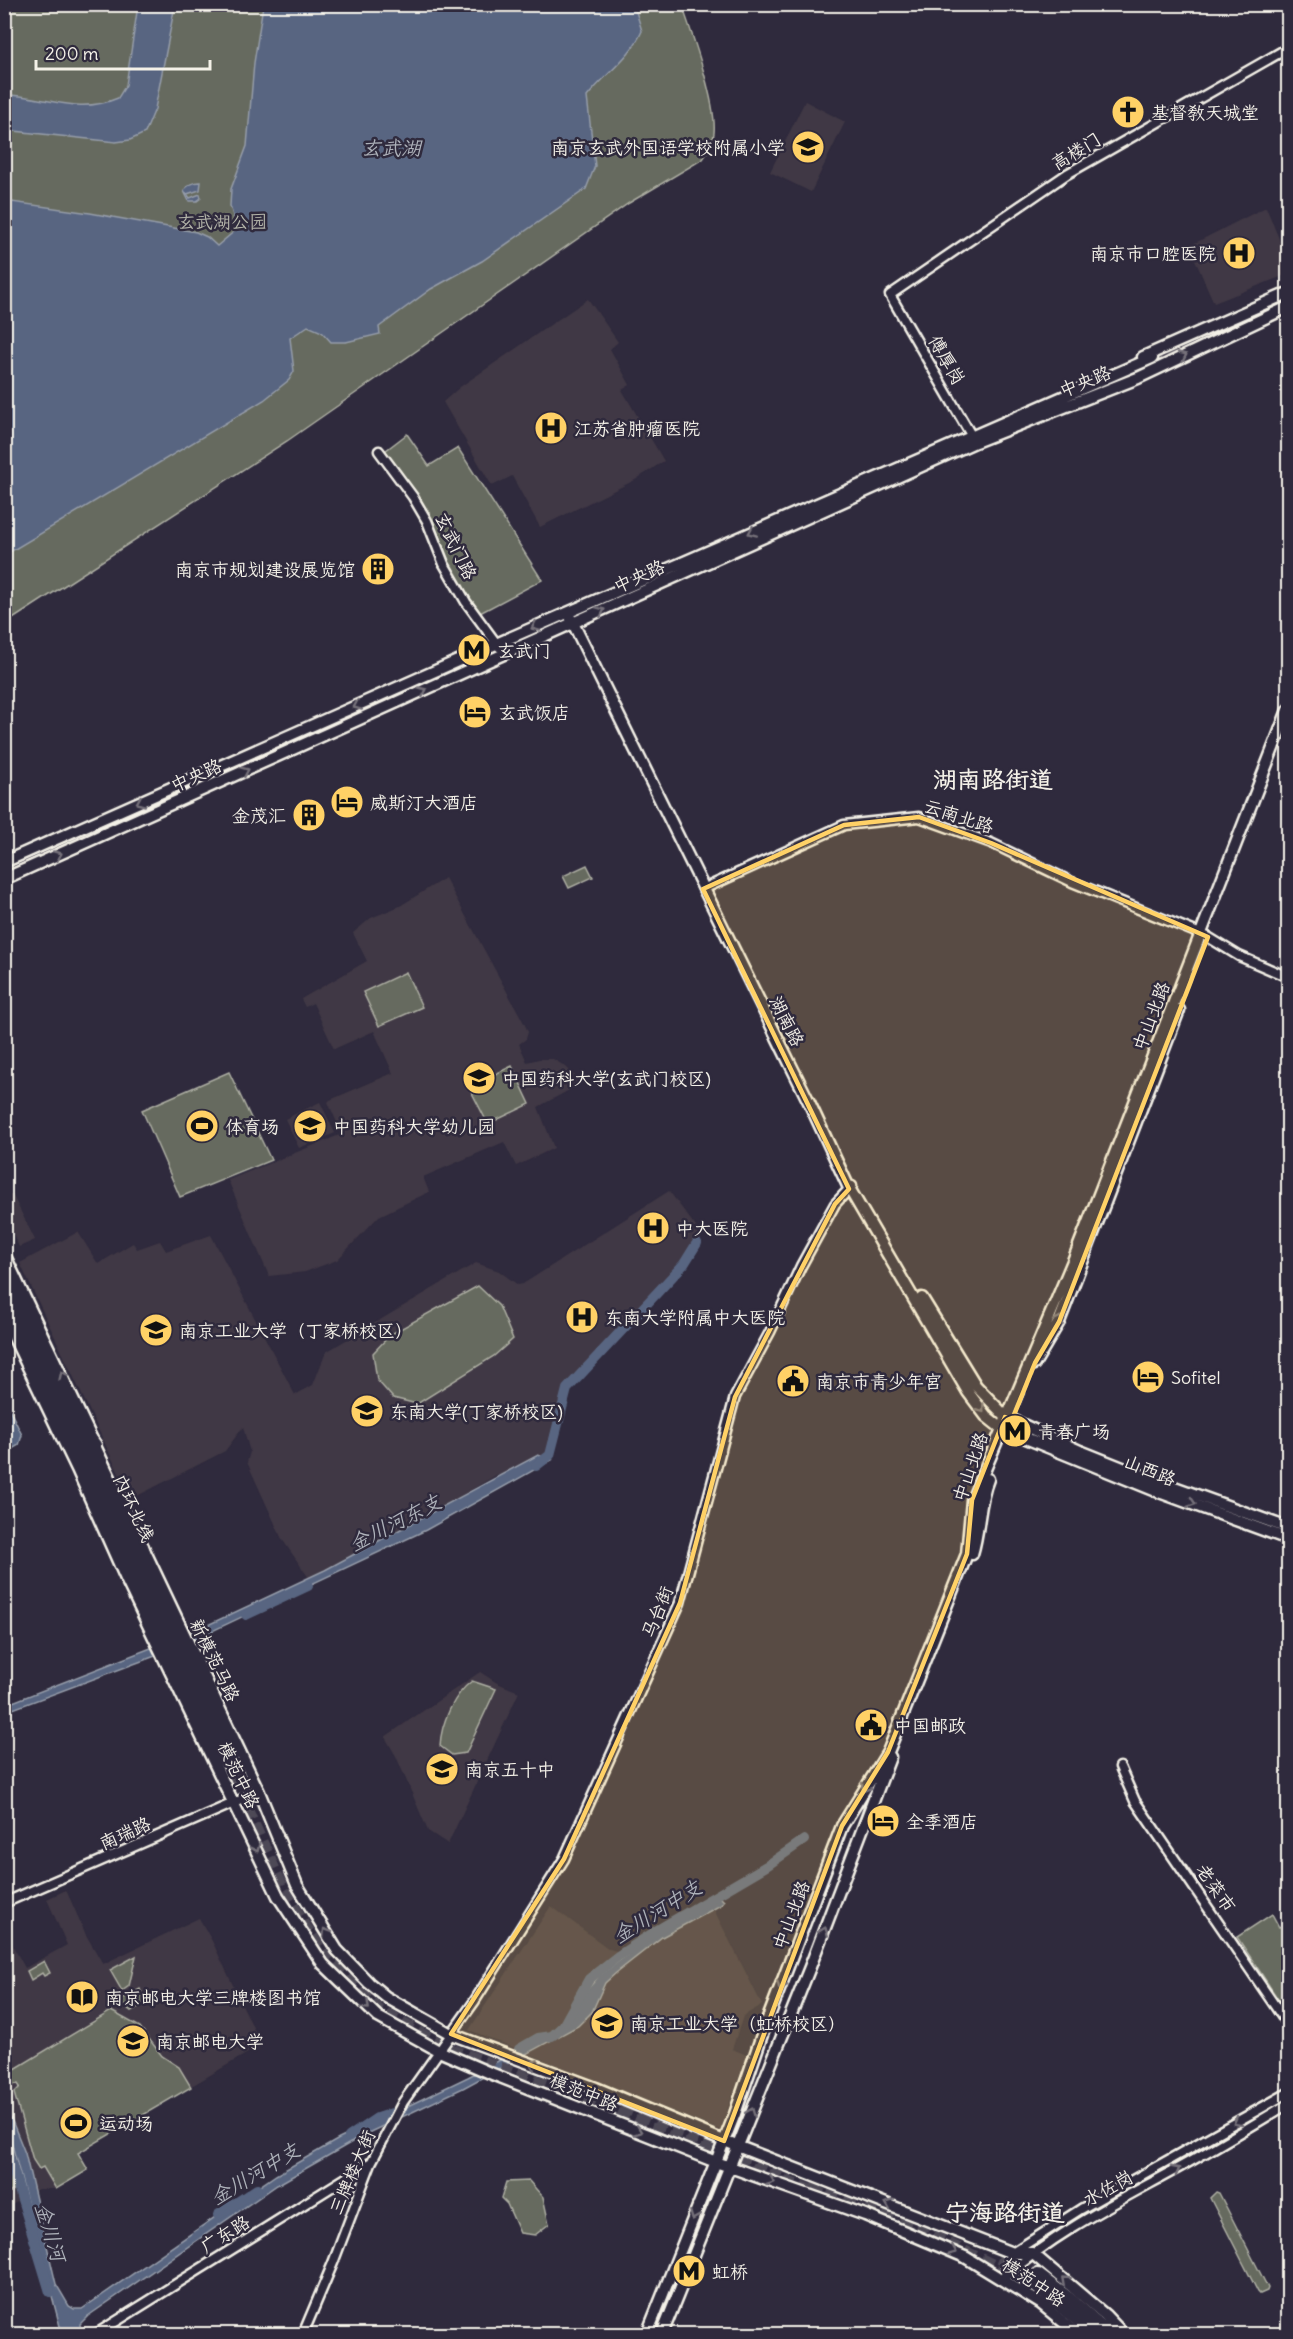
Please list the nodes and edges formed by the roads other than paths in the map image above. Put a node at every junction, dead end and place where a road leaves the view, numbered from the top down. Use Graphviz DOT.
graph roads {
  1 [pos="1288,48"];
  2 [pos="1288,292"];
  3 [pos="890,295"];
  4 [pos="1288,307"];
  5 [pos="1074,392"];
  6 [pos="974,439"];
  7 [pos="379,452"];
  8 [pos="570,612"];
  9 [pos="575,623"];
  10 [pos="496,644"];
  11 [pos="504,655"];
  12 [pos="1288,710"];
  13 [pos="1288,728"];
  14 [pos="4,862"];
  15 [pos="4,879"];
  16 [pos="706,888"];
  17 [pos="1204,936"];
  18 [pos="1288,977"];
  19 [pos="851,1187"];
  20 [pos="4,1254"];
  21 [pos="4,1274"];
  22 [pos="4,1296"];
  23 [pos="4,1317"];
  24 [pos="60,1403"];
  25 [pos="1007,1424"];
  26 [pos="95,1445"];
  27 [pos="77,1469"];
  28 [pos="1288,1528"];
  29 [pos="1288,1539"];
  30 [pos="142,1546"];
  31 [pos="117,1557"];
  32 [pos="149,1605"];
  33 [pos="163,1623"];
  34 [pos="191,1660"];
  35 [pos="171,1663"];
  36 [pos="1120,1767"];
  37 [pos="260,1792"];
  38 [pos="235,1803"];
  39 [pos="4,1903"];
  40 [pos="1288,2025"];
  41 [pos="451,2034"];
  42 [pos="439,2051"];
  43 [pos="1288,2093"];
  44 [pos="1288,2104"];
  45 [pos="724,2141"];
  46 [pos="737,2146"];
  47 [pos="716,2162"];
  48 [pos="371,2163"];
  49 [pos="729,2166"];
  50 [pos="1012,2253"];
  51 [pos="1032,2253"];
  52 [pos="1003,2280"];
  53 [pos="96,2334"];
  54 [pos="303,2334"];
  55 [pos="647,2334"];
  56 [pos="662,2334"];
  57 [pos="1078,2334"];
  58 [pos="1095,2334"];
  59 [pos="1110,2334"];
  60 [pos="1123,2334"];
  1 -- 3 [label="street, 高楼门"];
  2 -- 5 [label="main road, 中央路"];
  3 -- 6 [label="street, 傅厚岗"];
  6 -- 4 [label="main road, 中央路, one-way"];
  5 -- 6 [label="main road, 中央路"];
  5 -- 6 [label="main road, 中央路"];
  6 -- 8 [label="main road, 中央路, one-way"];
  9 -- 6 [label="main road, 中央路, one-way"];
  7 -- 10 [label="street, 玄武门路"];
  8 -- 9 [label="main road, 湖南路"];
  8 -- 10 [label="main road, 中央路, one-way"];
  9 -- 11 [label="main road, 中央路"];
  9 -- 16 [label="main road, 湖南路"];
  10 -- 11 [label="street, 玄武门路"];
  10 -- 14 [label="main road, 中央路, one-way"];
  15 -- 11 [label="main road, 中央路, one-way"];
  12 -- 17 [label="main road, 中山北路"];
  13 -- 17 [label="main road"];
  16 -- 17 [label="street, 云南北路"];
  16 -- 19 [label="main road, 湖南路"];
  17 -- 18 [label="street, 云南北路"];
  17 -- 25 [label="main road, 中山北路"];
  19 -- 25 [label="main road, 湖南路"];
  19 -- 41 [label="street, 马台街"];
  26 -- 20 [label="main road, one-way"];
  21 -- 24 [label="highway, 内环北线"];
  22 -- 24 [label="highway, 内环北线"];
  23 -- 27 [label="main road"];
  24 -- 26 [label="highway"];
  24 -- 27 [label="highway"];
  24 -- 32 [label="highway, 内环北线"];
  24 -- 33 [label="highway, 内环北线"];
  25 -- 28 [label="main road, 山西路"];
  25 -- 29 [label="main road, 山西路, one-way"];
  25 -- 45 [label="main road, 中山北路, one-way"];
  46 -- 25 [label="main road, 中山北路, one-way"];
  26 -- 30 [label="main road"];
  27 -- 31 [label="main road"];
  30 -- 33 [label="highway"];
  31 -- 32 [label="highway"];
  31 -- 33 [label="main road"];
  32 -- 33 [label="highway, 内环北线"];
  33 -- 34 [label="highway, 内环北线"];
  33 -- 35 [label="highway, 内环北线"];
  34 -- 35 [label="highway, 内环北线"];
  34 -- 37 [label="main road, 新模范马路"];
  35 -- 38 [label="main road, 模范中路"];
  36 -- 40 [label="street, 老菜市"];
  37 -- 38 [label="street, 南瑞路"];
  41 -- 37 [label="main road, 新模范马路, one-way"];
  38 -- 39 [label="street, 南瑞路"];
  38 -- 42 [label="main road, 模范中路, one-way"];
  41 -- 42 [label="street, 三牌楼大街"];
  45 -- 41 [label="main road, 模范中路, one-way"];
  42 -- 47 [label="main road, 模范中路, one-way"];
  42 -- 48 [label="street, 三牌楼大街"];
  43 -- 50 [label="street, 水佐岗, one-way"];
  51 -- 44 [label="street, 水佐岗, one-way"];
  45 -- 46 [label="main road, 模范中路"];
  45 -- 47 [label="main road, 中山北路"];
  46 -- 49 [label="main road, 中山北路"];
  50 -- 46 [label="main road, 模范中路, one-way"];
  47 -- 49 [label="main road, 模范中路"];
  47 -- 55 [label="main road, 中山北路, one-way"];
  48 -- 53 [label="street, 广东路"];
  48 -- 54 [label="street, 三牌楼大街"];
  49 -- 52 [label="main road, 模范中路, one-way"];
  49 -- 56 [label="main road, 中山北路"];
  50 -- 51 [label="main road, 模范中路"];
  50 -- 52 [label="street"];
  51 -- 52 [label="street, 水佐岗"];
  60 -- 51 [label="main road, 模范中路, one-way"];
  52 -- 57 [label="main road, 模范中路"];
  58 -- 59 [label="highway"];
}
